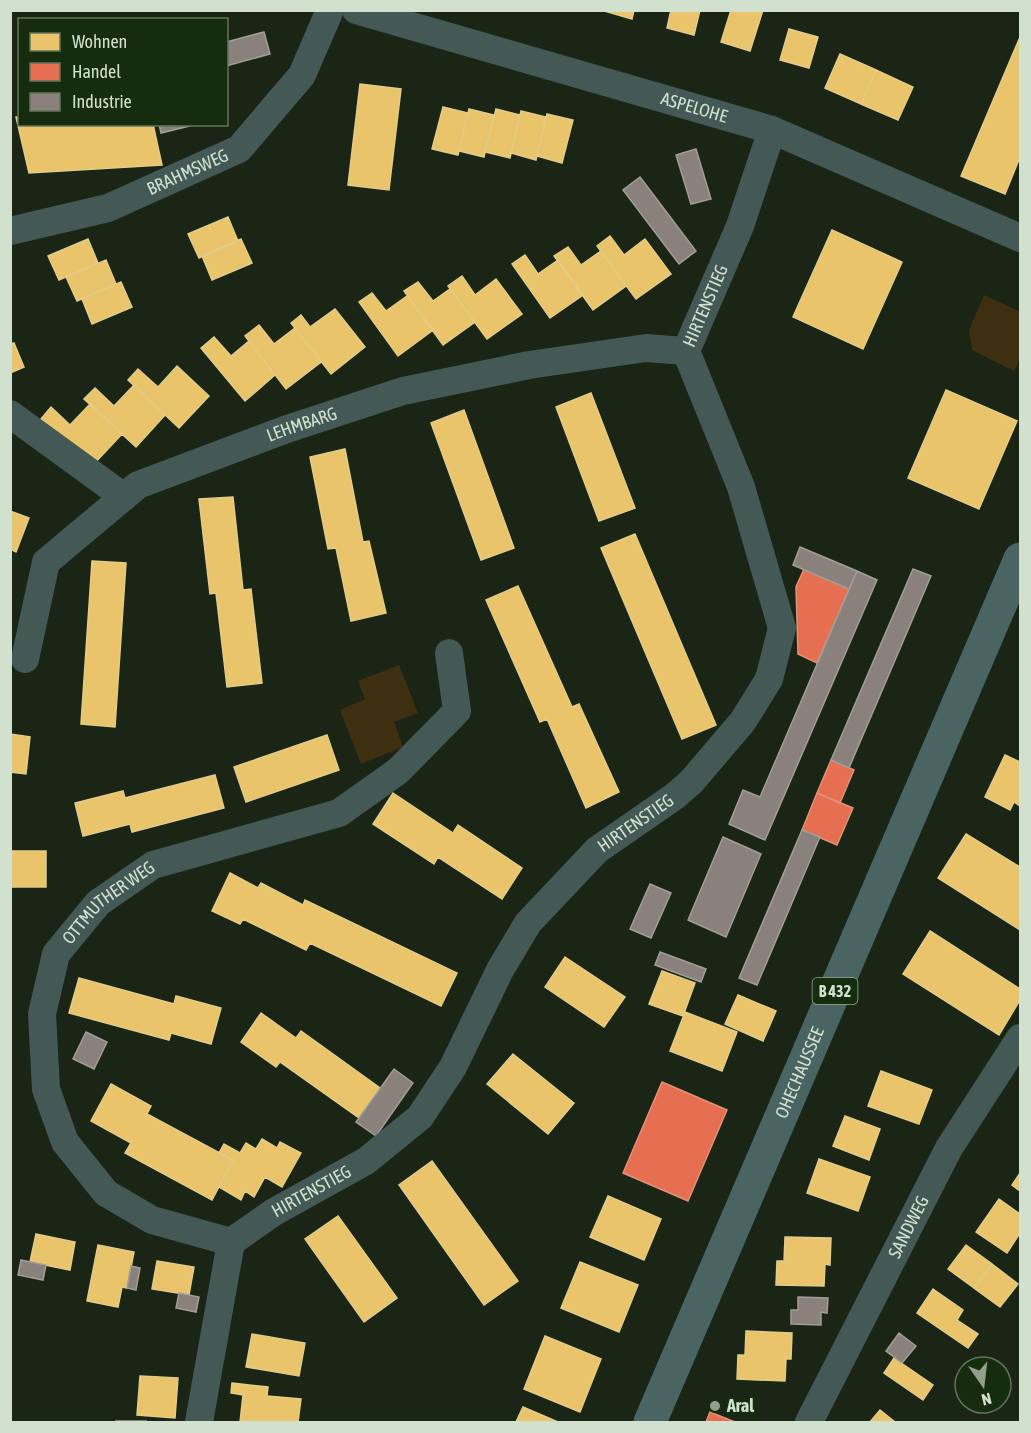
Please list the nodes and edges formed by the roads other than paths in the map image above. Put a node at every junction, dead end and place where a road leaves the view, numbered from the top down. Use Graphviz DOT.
graph roads {
  1 [pos="330,10"];
  2 [pos="356,10"];
  3 [pos="772,130"];
  4 [pos="10,231"];
  5 [pos="1020,238"];
  6 [pos="686,351"];
  7 [pos="10,414"];
  8 [pos="124,497"];
  9 [pos="1020,559"];
  10 [pos="449,653"];
  11 [pos="25,659"];
  12 [pos="1020,1038"];
  13 [pos="231,1242"];
  14 [pos="199,1422"];
  15 [pos="650,1422"];
  16 [pos="809,1422"];
  1 -- 4 [label="street, BRAHMSWEG"];
  2 -- 3 [label="street, ASPELOHE"];
  3 -- 5 [label="street, ASPELOHE"];
  3 -- 6 [label="street, HIRTENSTIEG"];
  6 -- 8 [label="street, LEHMBARG"];
  6 -- 13 [label="street, HIRTENSTIEG"];
  7 -- 8 [label="street"];
  8 -- 11 [label="street, LEHMBARG"];
  9 -- 15 [label="main road, OHECHAUSSEE / B 432"];
  10 -- 13 [label="street, OTTMUTHER WEG"];
  12 -- 16 [label="street, SANDWEG"];
  13 -- 14 [label="street"];
}
